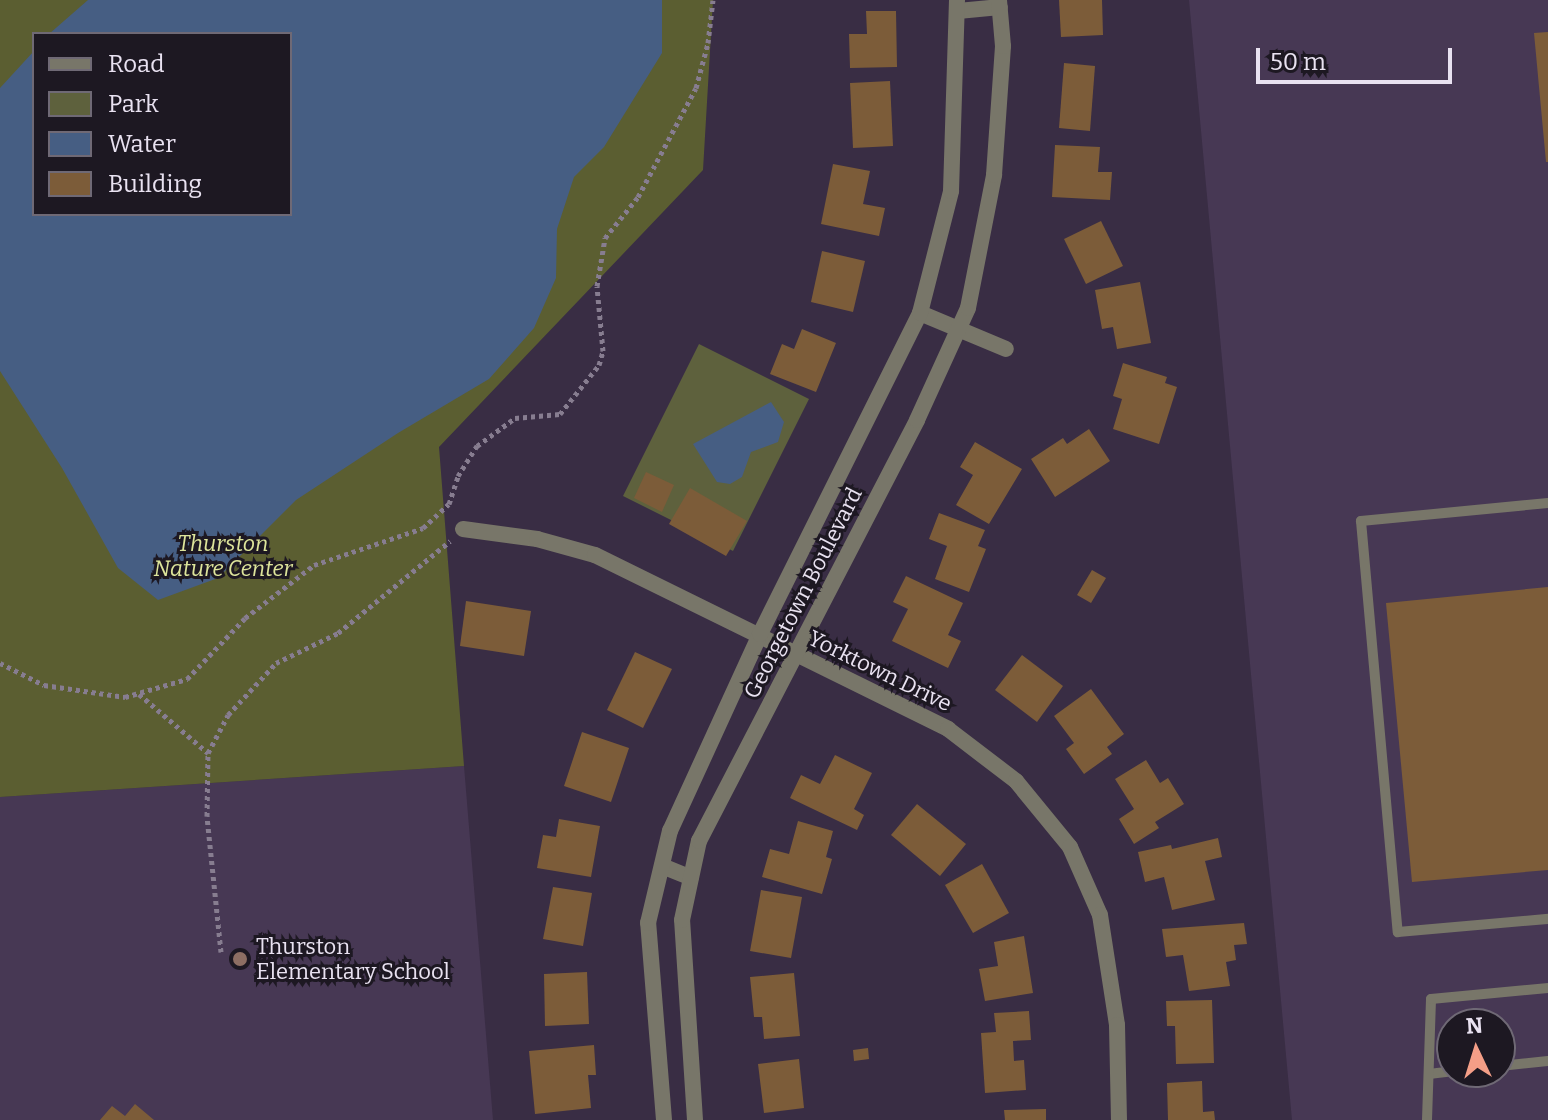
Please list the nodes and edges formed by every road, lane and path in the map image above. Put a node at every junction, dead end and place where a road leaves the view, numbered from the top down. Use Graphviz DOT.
graph roads {
  1 [pos="713,0"];
  2 [pos="1000,3"];
  3 [pos="957,5"];
  4 [pos="920,313"];
  5 [pos="958,330"];
  6 [pos="1006,349"];
  7 [pos="1548,503"];
  8 [pos="463,529"];
  9 [pos="760,634"];
  10 [pos="795,655"];
  11 [pos="0,663"];
  12 [pos="138,693"];
  13 [pos="208,753"];
  14 [pos="662,866"];
  15 [pos="691,878"];
  16 [pos="1548,919"];
  17 [pos="221,952"];
  18 [pos="1548,988"];
  19 [pos="1548,1061"];
  20 [pos="1516,1064"];
  21 [pos="1436,1073"];
  22 [pos="1429,1074"];
  23 [pos="664,1120"];
  24 [pos="695,1120"];
  25 [pos="1119,1120"];
  26 [pos="1427,1120"];
  1 -- 12 [label="path"];
  2 -- 3 [label="street, Georgetown Boulevard"];
  2 -- 5 [label="street, Georgetown Boulevard"];
  3 -- 4 [label="street, Georgetown Boulevard"];
  4 -- 5 [label="street"];
  4 -- 9 [label="street, Georgetown Boulevard"];
  5 -- 6 [label="street"];
  5 -- 10 [label="street, Georgetown Boulevard"];
  7 -- 16 [label="lane"];
  8 -- 9 [label="street, Yorktown Drive"];
  8 -- 13 [label="path"];
  9 -- 10 [label="street, Yorktown Drive"];
  9 -- 14 [label="street, Georgetown Boulevard"];
  10 -- 15 [label="street, Georgetown Boulevard"];
  10 -- 25 [label="street, Yorktown Drive"];
  11 -- 12 [label="path"];
  12 -- 13 [label="path"];
  13 -- 17 [label="path"];
  14 -- 15 [label="street"];
  14 -- 23 [label="street, Georgetown Boulevard"];
  15 -- 24 [label="street, Georgetown Boulevard"];
  18 -- 22 [label="lane"];
  19 -- 20 [label="lane"];
  21 -- 22 [label="lane"];
  22 -- 26 [label="lane"];
}
